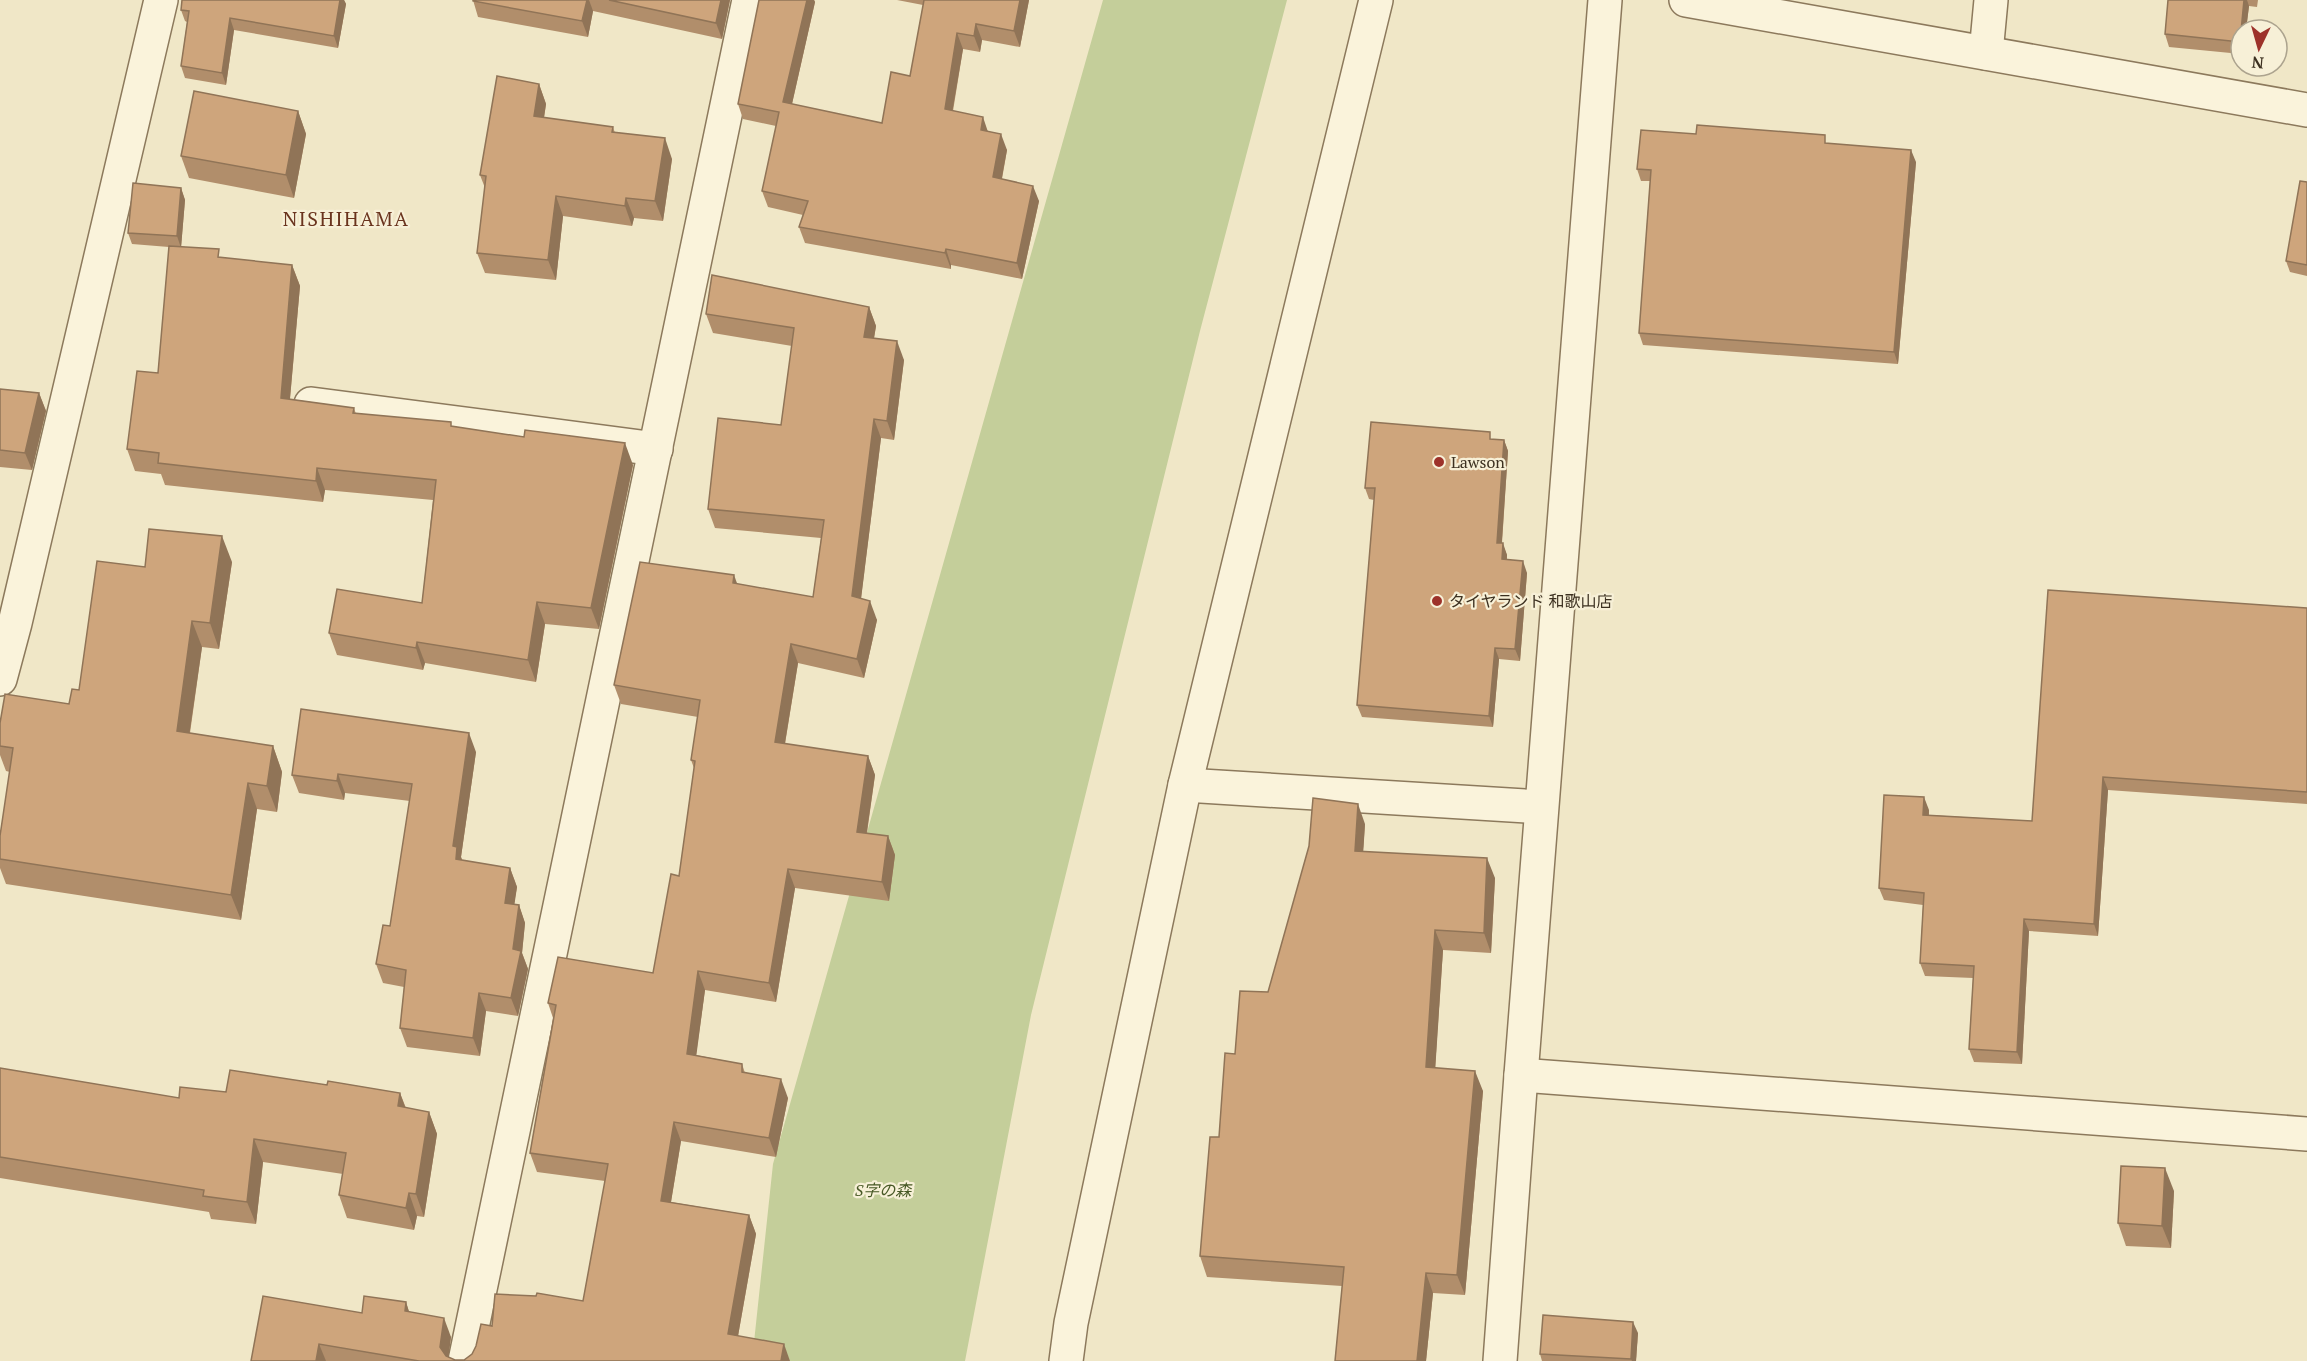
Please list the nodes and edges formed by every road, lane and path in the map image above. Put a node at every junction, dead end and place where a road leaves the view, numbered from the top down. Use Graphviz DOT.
graph roads {
  1 [pos="161,0"];
  2 [pos="749,0"];
  3 [pos="1376,0"];
  4 [pos="1605,0"];
  5 [pos="1686,0"];
  6 [pos="1991,0"];
  7 [pos="1986,53"];
  8 [pos="2307,110"];
  9 [pos="311,404"];
  10 [pos="656,449"];
  11 [pos="0,679"];
  12 [pos="1185,785"];
  13 [pos="1541,807"];
  14 [pos="1521,1075"];
  15 [pos="2307,1134"];
  16 [pos="465,1361"];
  17 [pos="1066,1361"];
  18 [pos="1500,1361"];
  1 -- 11 [label="street"];
  2 -- 10 [label="street"];
  3 -- 12 [label="street"];
  4 -- 13 [label="street"];
  5 -- 7 [label="street"];
  6 -- 7 [label="street"];
  7 -- 8 [label="street"];
  9 -- 10 [label="street"];
  10 -- 16 [label="street"];
  12 -- 13 [label="street"];
  12 -- 17 [label="street"];
  13 -- 14 [label="street"];
  14 -- 15 [label="street"];
  14 -- 18 [label="street"];
}
